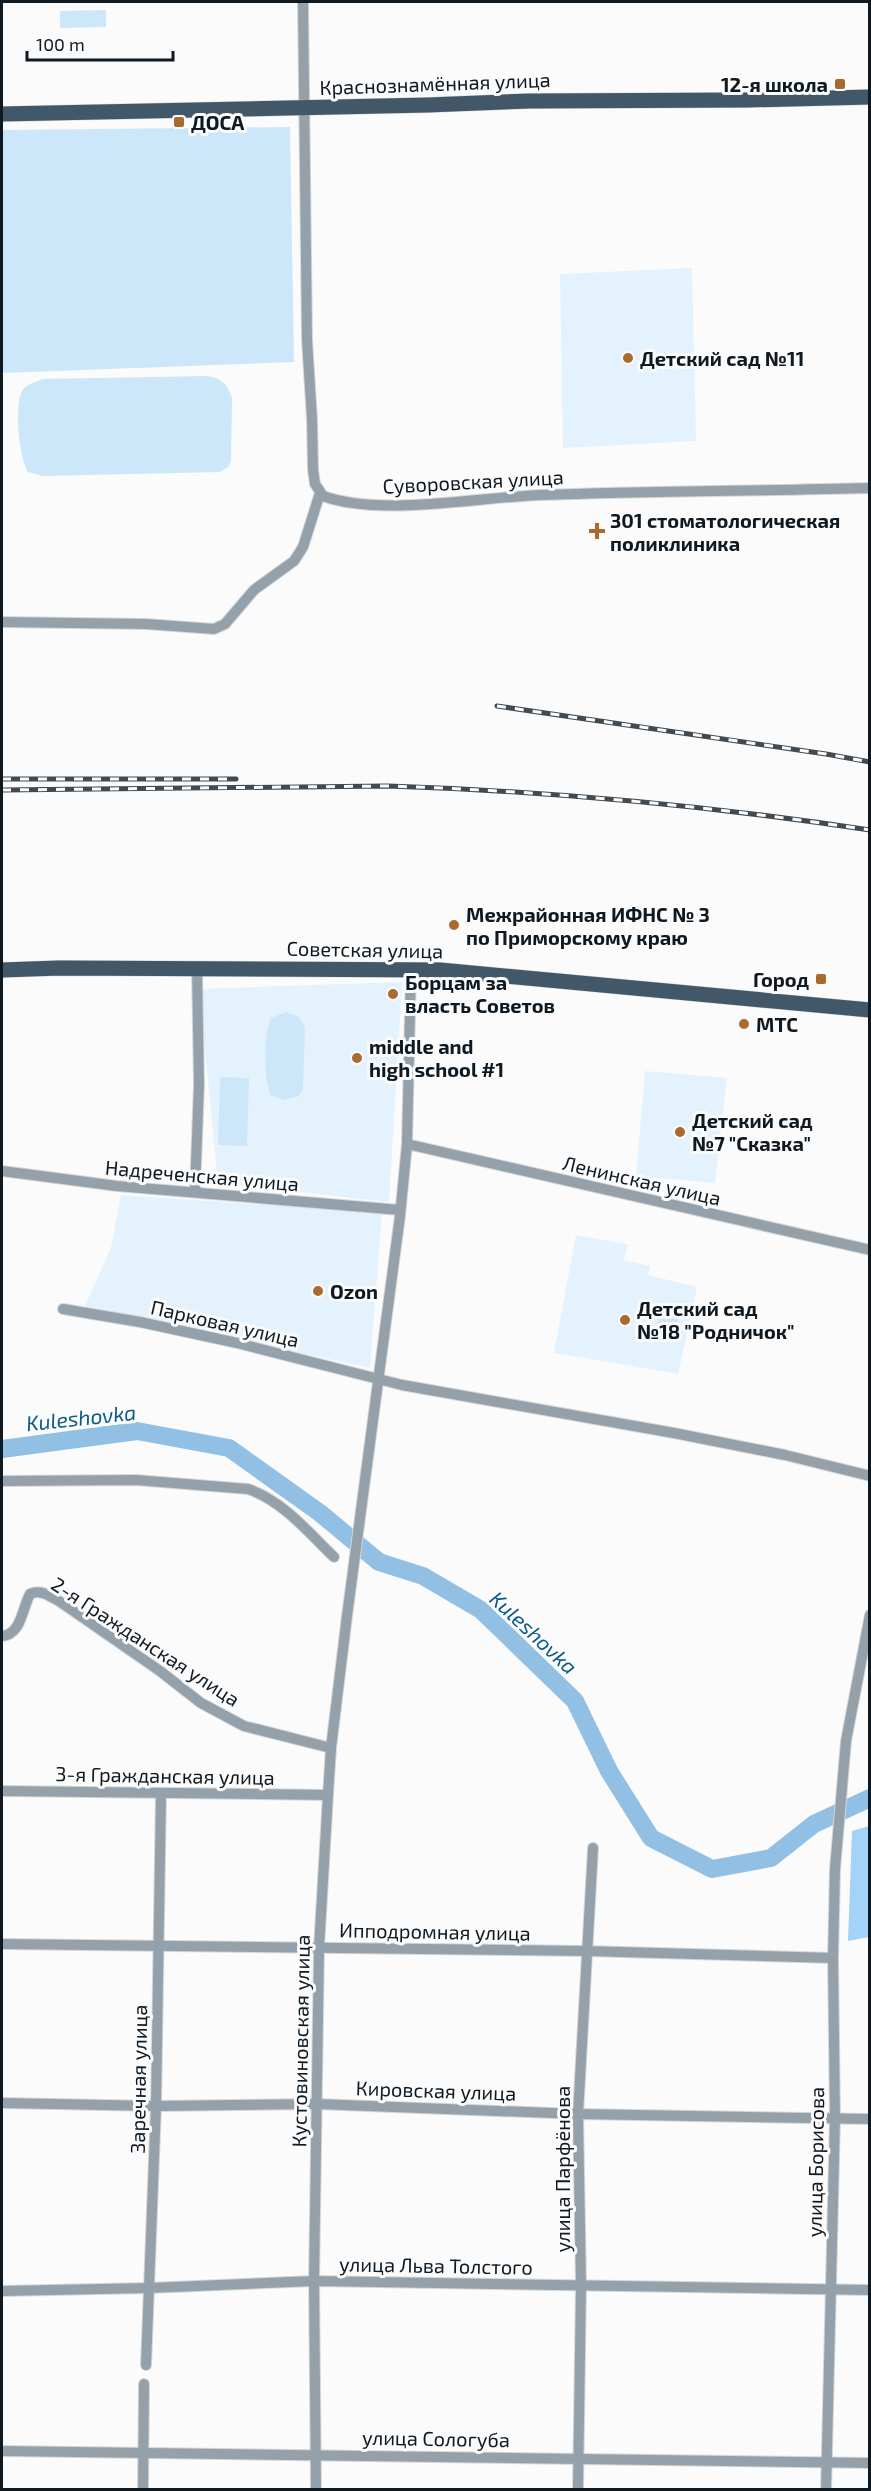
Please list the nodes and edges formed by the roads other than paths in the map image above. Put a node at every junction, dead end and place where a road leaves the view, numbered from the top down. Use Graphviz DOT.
graph roads {
  1 [pos="303,2"];
  2 [pos="870,98"];
  3 [pos="305,108"];
  4 [pos="2,114"];
  5 [pos="870,488"];
  6 [pos="320,492"];
  7 [pos="2,622"];
  8 [pos="197,969"];
  9 [pos="411,969"];
  10 [pos="2,970"];
  11 [pos="870,1010"];
  12 [pos="407,1144"];
  13 [pos="2,1171"];
  14 [pos="195,1191"];
  15 [pos="400,1209"];
  16 [pos="870,1250"];
  17 [pos="63,1309"];
  18 [pos="377,1379"];
  19 [pos="870,1476"];
  20 [pos="2,1482"];
  21 [pos="334,1557"];
  22 [pos="870,1615"];
  23 [pos="2,1636"];
  24 [pos="331,1748"];
  25 [pos="2,1791"];
  26 [pos="161,1793"];
  27 [pos="328,1795"];
  28 [pos="593,1848"];
  29 [pos="2,1944"];
  30 [pos="158,1947"];
  31 [pos="319,1948"];
  32 [pos="586,1951"];
  33 [pos="833,1958"];
  34 [pos="2,2103"];
  35 [pos="317,2104"];
  36 [pos="156,2106"];
  37 [pos="578,2114"];
  38 [pos="835,2118"];
  39 [pos="870,2119"];
  40 [pos="314,2281"];
  41 [pos="581,2285"];
  42 [pos="149,2288"];
  43 [pos="830,2290"];
  44 [pos="870,2290"];
  45 [pos="2,2291"];
  46 [pos="146,2365"];
  47 [pos="144,2384"];
  48 [pos="2,2451"];
  49 [pos="143,2452"];
  50 [pos="315,2454"];
  51 [pos="579,2458"];
  52 [pos="827,2462"];
  53 [pos="870,2463"];
  54 [pos="143,2490"];
  55 [pos="315,2490"];
  56 [pos="578,2490"];
  57 [pos="826,2490"];
  1 -- 3 [label="street"];
  2 -- 3 [label="main road, Краснознамённая улица"];
  3 -- 4 [label="main road, Краснознамённая улица"];
  3 -- 6 [label="street"];
  5 -- 6 [label="street, Суворовская улица"];
  6 -- 7 [label="street"];
  8 -- 9 [label="main road, Советская улица"];
  8 -- 10 [label="main road, Советская улица"];
  8 -- 14 [label="street"];
  9 -- 11 [label="main road, Советская улица"];
  9 -- 12 [label="street"];
  12 -- 15 [label="street"];
  12 -- 16 [label="street, Ленинская улица"];
  13 -- 14 [label="street, Надреченская улица"];
  14 -- 15 [label="street, Надреченская улица"];
  15 -- 18 [label="street"];
  17 -- 18 [label="street, Парковая улица"];
  18 -- 19 [label="street, Парковая улица"];
  18 -- 24 [label="street, Кустовиновская улица"];
  20 -- 21 [label="street"];
  22 -- 33 [label="street, улица Борисова"];
  23 -- 24 [label="street, 2-я Гражданская улица"];
  24 -- 27 [label="street, Кустовиновская улица"];
  25 -- 26 [label="street, 3-я Гражданская улица"];
  26 -- 27 [label="street, 3-я Гражданская улица"];
  26 -- 30 [label="street, Заречная улица"];
  27 -- 31 [label="street, Кустовиновская улица"];
  28 -- 32 [label="street, улица Парфёнова"];
  29 -- 30 [label="street, Ипподромная улица"];
  30 -- 31 [label="street, Ипподромная улица"];
  30 -- 36 [label="street, Заречная улица"];
  31 -- 32 [label="street, Ипподромная улица"];
  31 -- 35 [label="street, Кустовиновская улица"];
  32 -- 33 [label="street, Ипподромная улица"];
  32 -- 37 [label="street, улица Парфёнова"];
  33 -- 38 [label="street, улица Борисова"];
  34 -- 36 [label="street, Кировская улица"];
  35 -- 36 [label="street, Кировская улица"];
  35 -- 37 [label="street, Кировская улица"];
  35 -- 40 [label="street, Кустовиновская улица"];
  36 -- 42 [label="street, Заречная улица"];
  37 -- 38 [label="street, Кировская улица"];
  37 -- 41 [label="street, улица Парфёнова"];
  38 -- 39 [label="street, Кировская улица"];
  38 -- 43 [label="street, улица Борисова"];
  40 -- 41 [label="street, улица Льва Толстого"];
  40 -- 42 [label="street, улица Льва Толстого"];
  40 -- 50 [label="street, Кустовиновская улица"];
  41 -- 43 [label="street, улица Льва Толстого"];
  41 -- 51 [label="street, улица Парфёнова"];
  42 -- 45 [label="street, улица Льва Толстого"];
  42 -- 46 [label="street, Заречная улица"];
  43 -- 44 [label="street, улица Льва Толстого"];
  43 -- 52 [label="street, улица Борисова"];
  47 -- 49 [label="street"];
  48 -- 49 [label="street, улица Сологуба"];
  49 -- 50 [label="street, улица Сологуба"];
  49 -- 54 [label="street"];
  50 -- 51 [label="street, улица Сологуба"];
  50 -- 55 [label="street, Кустовиновская улица"];
  51 -- 52 [label="street, улица Сологуба"];
  51 -- 56 [label="street, улица Парфёнова"];
  52 -- 53 [label="street, улица Сологуба"];
  52 -- 57 [label="street, улица Борисова"];
}
